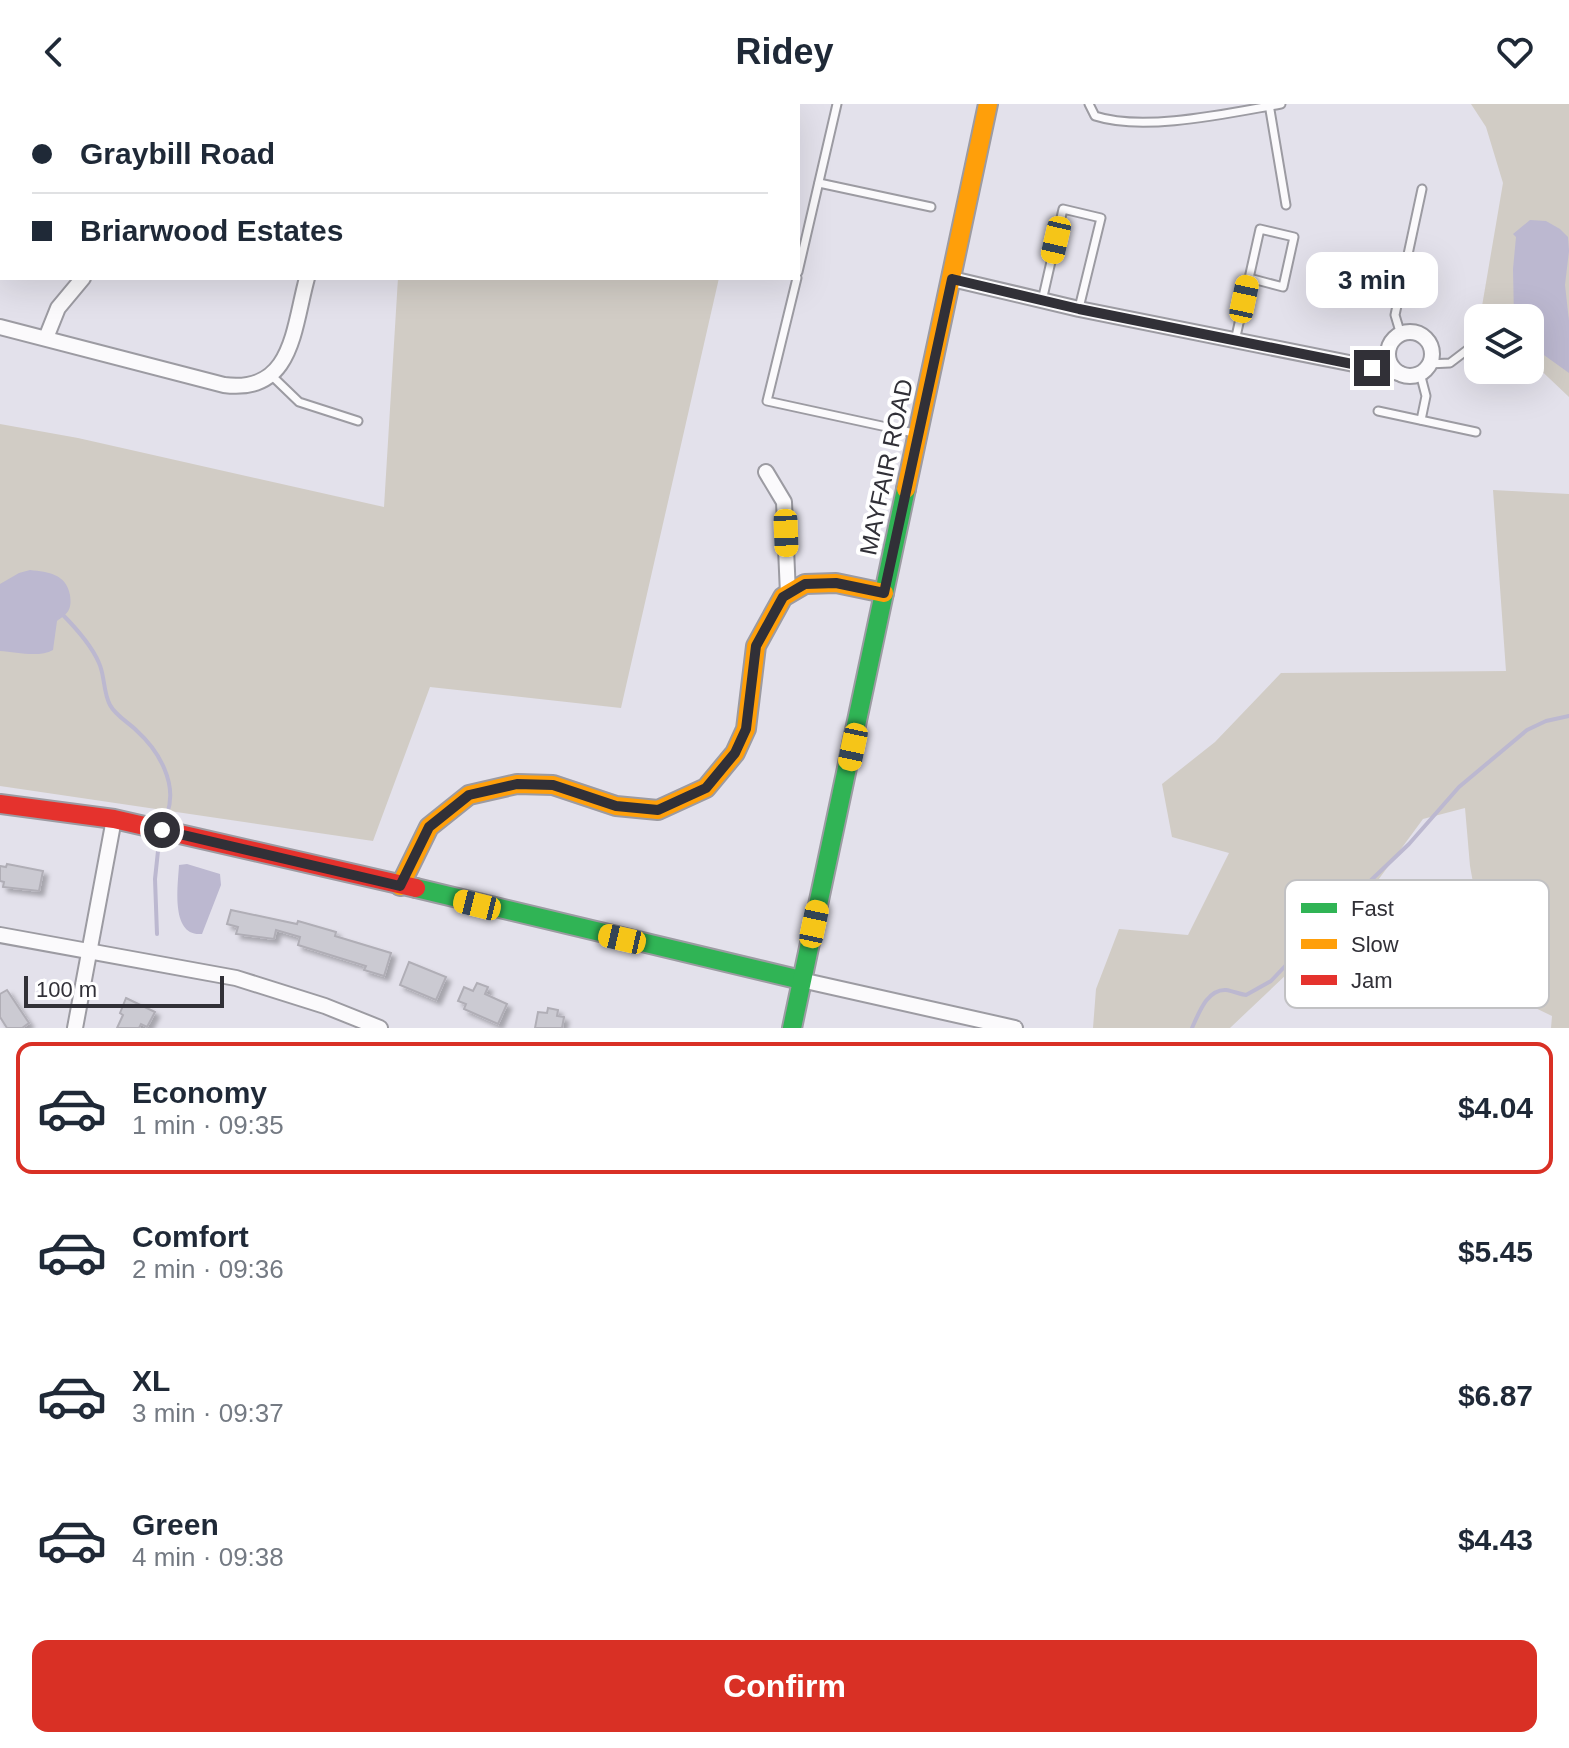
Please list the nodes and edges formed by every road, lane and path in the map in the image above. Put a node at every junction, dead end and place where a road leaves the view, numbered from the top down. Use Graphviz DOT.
graph roads {
  1 [pos="837,104"];
  2 [pos="988,104"];
  3 [pos="1089,104"];
  4 [pos="1281,104"];
  5 [pos="1270,105"];
  6 [pos="819,183"];
  7 [pos="1422,189"];
  8 [pos="1286,205"];
  9 [pos="931,207"];
  10 [pos="800,260"];
  11 [pos="1249,278"];
  12 [pos="952,279"];
  13 [pos="81,280"];
  14 [pos="306,280"];
  15 [pos="796,280"];
  16 [pos="1042,301"];
  17 [pos="1079,309"];
  18 [pos="0,327"];
  19 [pos="1401,335"];
  20 [pos="46,338"];
  21 [pos="1235,341"];
  22 [pos="1464,352"];
  23 [pos="1424,369"];
  24 [pos="1399,373"];
  25 [pos="271,375"];
  26 [pos="1378,411"];
  27 [pos="1421,420"];
  28 [pos="358,421"];
  29 [pos="1476,432"];
  30 [pos="917,434"];
  31 [pos="766,472"];
  32 [pos="884,593"];
  33 [pos="788,594"];
  34 [pos="0,804"];
  35 [pos="114,819"];
  36 [pos="400,886"];
  37 [pos="0,935"];
  38 [pos="89,951"];
  39 [pos="801,980"];
  40 [pos="75,1028"];
  41 [pos="380,1028"];
  42 [pos="792,1028"];
  43 [pos="1015,1028"];
  1 -- 6 [label="lane"];
  2 -- 12 [label="street, MAYFAIR ROAD"];
  3 -- 5 [label="lane"];
  4 -- 5 [label="lane"];
  5 -- 8 [label="lane"];
  6 -- 9 [label="lane"];
  6 -- 10 [label="lane"];
  7 -- 19 [label="lane"];
  11 -- 11 [label="lane"];
  11 -- 21 [label="lane"];
  12 -- 16 [label="street"];
  12 -- 30 [label="street, MAYFAIR ROAD"];
  13 -- 20 [label="street"];
  14 -- 25 [label="street"];
  15 -- 30 [label="lane"];
  16 -- 17 [label="street"];
  16 -- 17 [label="lane"];
  17 -- 21 [label="street"];
  18 -- 20 [label="street"];
  19 -- 23 [label="street"];
  19 -- 24 [label="street"];
  20 -- 25 [label="street"];
  21 -- 24 [label="street"];
  22 -- 23 [label="lane"];
  23 -- 24 [label="street"];
  23 -- 27 [label="lane"];
  25 -- 28 [label="lane"];
  26 -- 27 [label="lane"];
  27 -- 29 [label="lane"];
  30 -- 32 [label="street, MAYFAIR ROAD"];
  31 -- 33 [label="street"];
  32 -- 33 [label="street"];
  32 -- 39 [label="street, MAYFAIR ROAD"];
  33 -- 36 [label="street"];
  34 -- 35 [label="street"];
  35 -- 36 [label="street"];
  35 -- 38 [label="street"];
  36 -- 39 [label="street"];
  37 -- 38 [label="street"];
  38 -- 40 [label="street"];
  38 -- 41 [label="street"];
  39 -- 42 [label="street, MAYFAIR ROAD"];
  39 -- 43 [label="street"];
}
